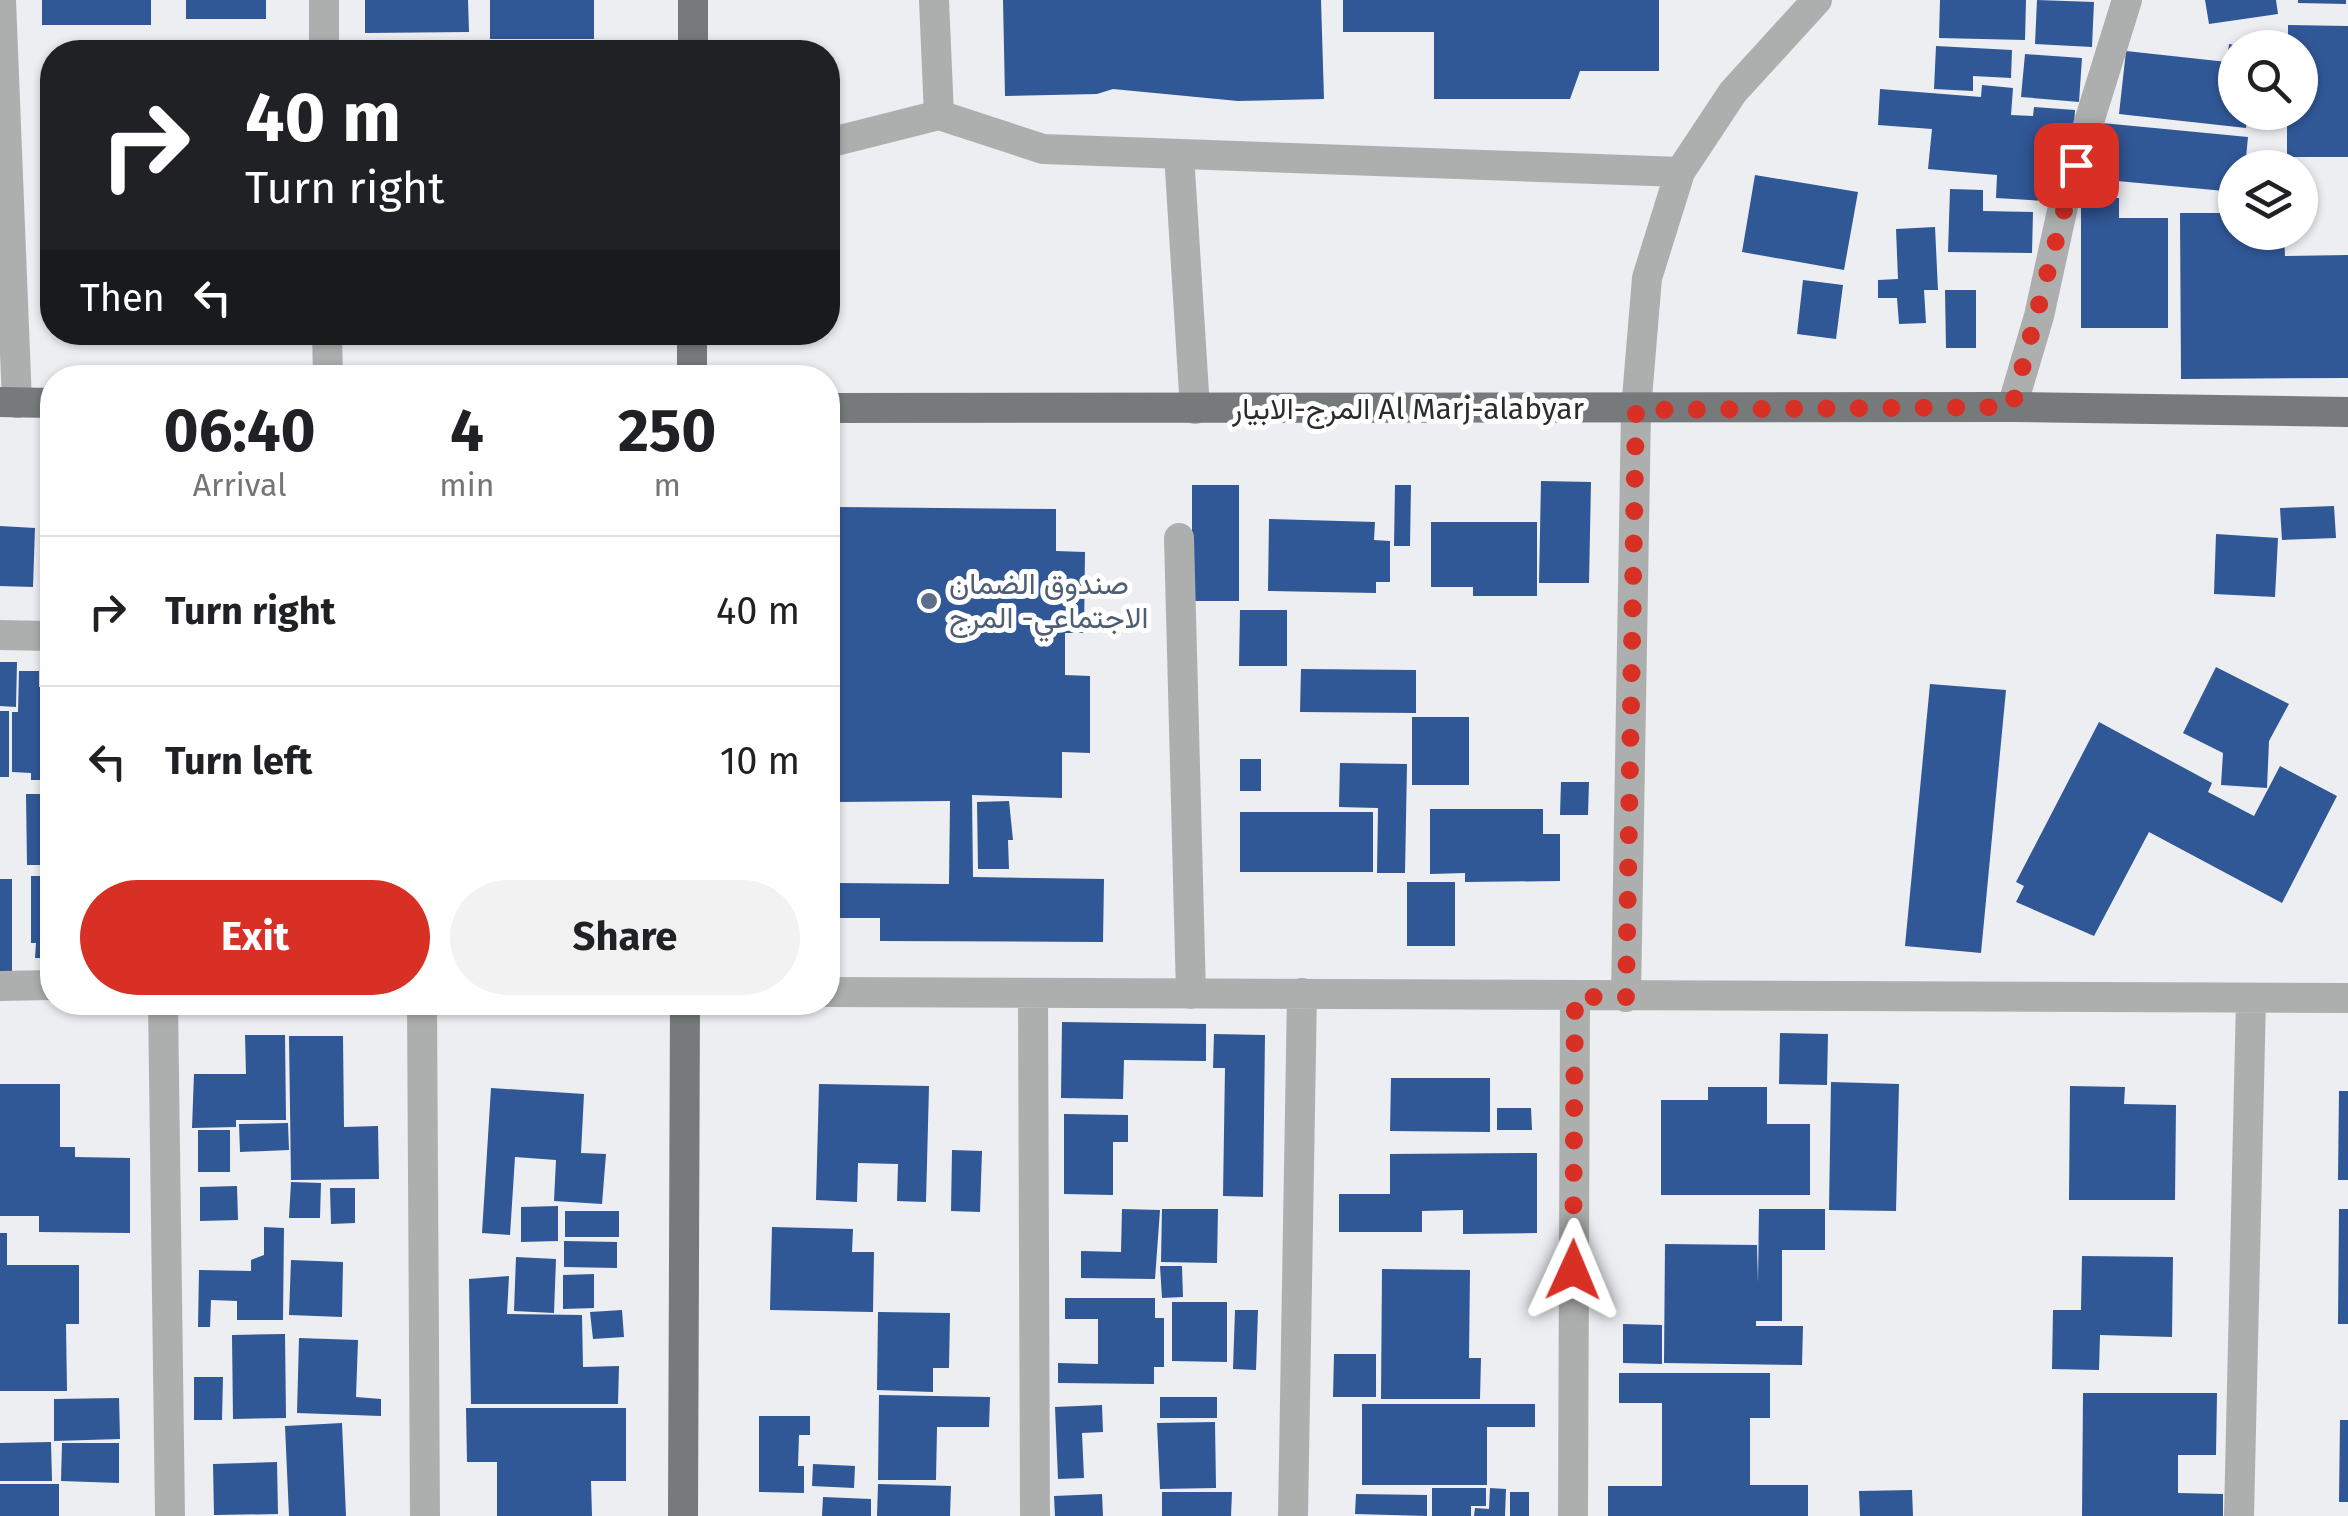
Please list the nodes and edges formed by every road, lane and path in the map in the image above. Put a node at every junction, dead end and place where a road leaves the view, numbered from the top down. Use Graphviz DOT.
graph roads {
  1 [pos="1,0"];
  2 [pos="324,0"];
  3 [pos="693,0"];
  4 [pos="934,0"];
  5 [pos="1817,0"];
  6 [pos="2128,0"];
  7 [pos="324,40"];
  8 [pos="693,40"];
  9 [pos="940,115"];
  10 [pos="840,141"];
  11 [pos="1178,154"];
  12 [pos="1680,172"];
  13 [pos="8,402"];
  14 [pos="40,402"];
  15 [pos="2012,407"];
  16 [pos="840,408"];
  17 [pos="1195,409"];
  18 [pos="1636,410"];
  19 [pos="2348,412"];
  20 [pos="1179,538"];
  21 [pos="0,634"];
  22 [pos="40,636"];
  23 [pos="0,986"];
  24 [pos="40,986"];
  25 [pos="840,992"];
  26 [pos="1302,993"];
  27 [pos="1192,994"];
  28 [pos="1033,995"];
  29 [pos="1575,997"];
  30 [pos="1626,997"];
  31 [pos="2348,998"];
  32 [pos="2251,999"];
  33 [pos="162,1015"];
  34 [pos="422,1015"];
  35 [pos="685,1015"];
  36 [pos="170,1516"];
  37 [pos="424,1516"];
  38 [pos="684,1516"];
  39 [pos="1035,1516"];
  40 [pos="1293,1516"];
  41 [pos="1573,1516"];
  42 [pos="2238,1516"];
  1 -- 13 [label="street"];
  2 -- 7 [label="street"];
  3 -- 8 [label="main road"];
  4 -- 9 [label="street"];
  5 -- 12 [label="street"];
  6 -- 15 [label="street"];
  9 -- 10 [label="street"];
  9 -- 11 [label="street"];
  11 -- 12 [label="street"];
  11 -- 17 [label="street"];
  12 -- 18 [label="street"];
  13 -- 14 [label="main road"];
  15 -- 18 [label="main road, المرج-الابيار Al Marj-alabyar"];
  15 -- 19 [label="main road, المرج-الابيار Al Marj-alabyar"];
  16 -- 17 [label="main road, المرج-الابيار Al Marj-alabyar"];
  17 -- 18 [label="main road, المرج-الابيار Al Marj-alabyar"];
  18 -- 30 [label="street"];
  20 -- 27 [label="street"];
  21 -- 22 [label="street"];
  23 -- 24 [label="street"];
  25 -- 28 [label="street"];
  26 -- 27 [label="street"];
  26 -- 29 [label="street"];
  26 -- 40 [label="street"];
  27 -- 28 [label="street"];
  28 -- 39 [label="street"];
  29 -- 30 [label="street"];
  29 -- 41 [label="street"];
  30 -- 32 [label="street"];
  31 -- 32 [label="street"];
  32 -- 42 [label="street"];
  33 -- 36 [label="street"];
  34 -- 37 [label="street"];
  35 -- 38 [label="main road"];
}
